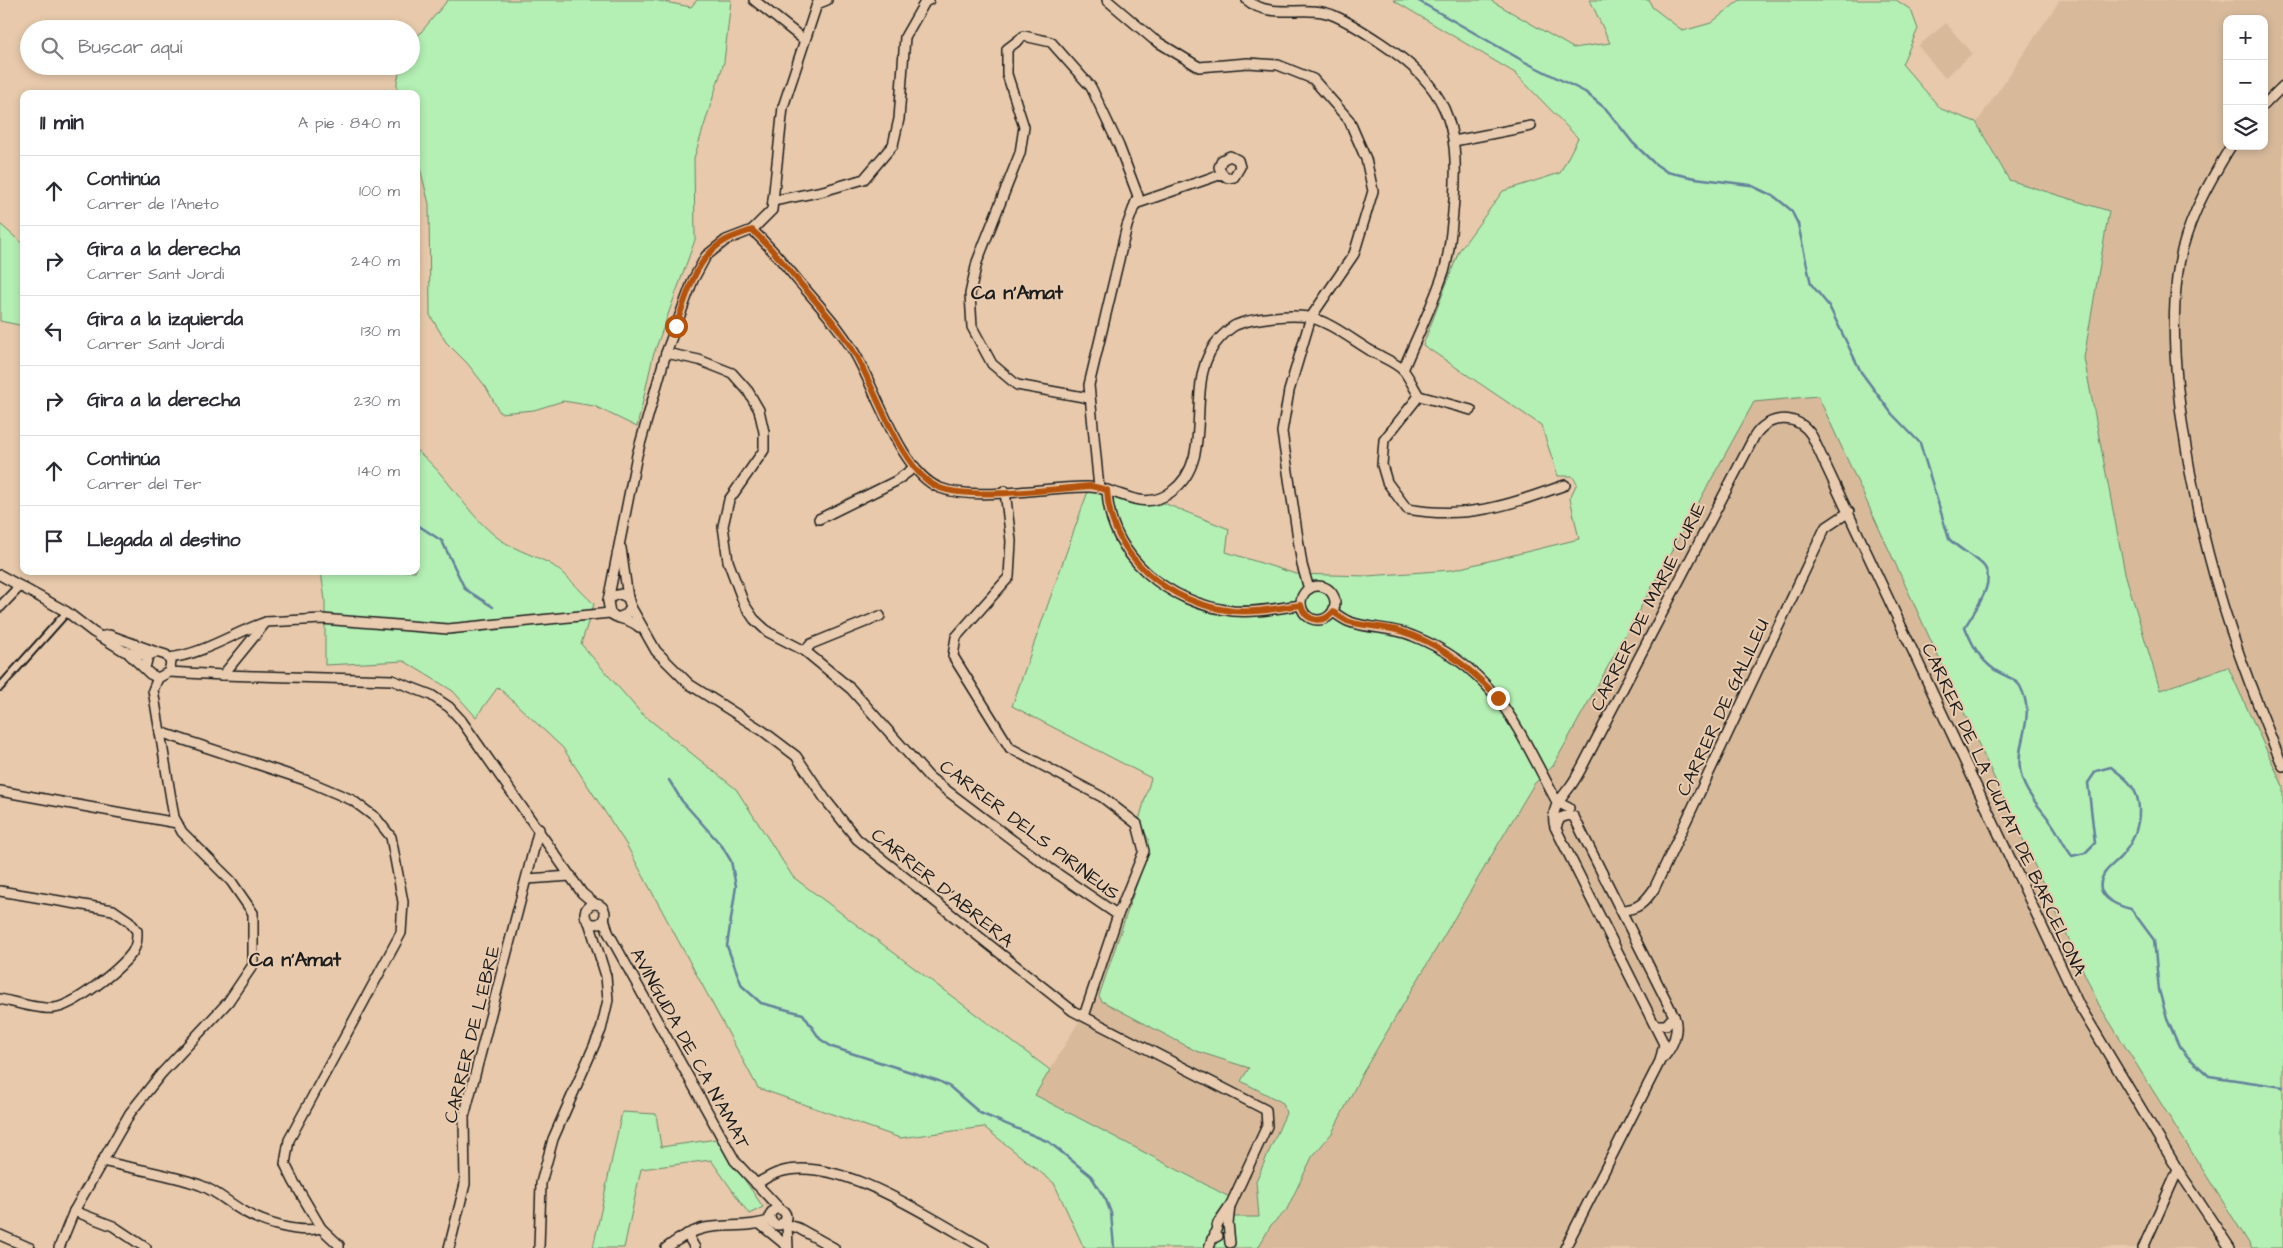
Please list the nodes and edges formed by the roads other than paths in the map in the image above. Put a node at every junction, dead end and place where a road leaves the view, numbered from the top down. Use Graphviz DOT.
graph roads {
  1 [pos="754,0"];
  2 [pos="827,0"];
  3 [pos="929,0"];
  4 [pos="1107,0"];
  5 [pos="1247,0"];
  6 [pos="817,2"];
  7 [pos="803,39"];
  8 [pos="2283,86"];
  9 [pos="2268,100"];
  10 [pos="1531,126"];
  11 [pos="1454,141"];
  12 [pos="2229,150"];
  13 [pos="1222,174"];
  14 [pos="773,201"];
  15 [pos="1135,204"];
  16 [pos="752,230"];
  17 [pos="1311,318"];
  18 [pos="666,353"];
  19 [pos="1403,370"];
  20 [pos="1419,396"];
  21 [pos="1089,398"];
  22 [pos="1470,410"];
  23 [pos="1752,440"];
  24 [pos="915,467"];
  25 [pos="1565,485"];
  26 [pos="1103,489"];
  27 [pos="1005,491"];
  28 [pos="1849,512"];
  29 [pos="819,519"];
  30 [pos="620,540"];
  31 [pos="0,574"];
  32 [pos="20,586"];
  33 [pos="1309,589"];
  34 [pos="628,598"];
  35 [pos="608,601"];
  36 [pos="1301,605"];
  37 [pos="0,607"];
  38 [pos="631,607"];
  39 [pos="67,612"];
  40 [pos="1333,612"];
  41 [pos="610,613"];
  42 [pos="880,616"];
  43 [pos="620,617"];
  44 [pos="266,622"];
  45 [pos="647,634"];
  46 [pos="100,636"];
  47 [pos="805,651"];
  48 [pos="130,654"];
  49 [pos="152,654"];
  50 [pos="240,655"];
  51 [pos="169,658"];
  52 [pos="145,668"];
  53 [pos="169,672"];
  54 [pos="223,675"];
  55 [pos="243,676"];
  56 [pos="158,678"];
  57 [pos="0,687"];
  58 [pos="160,732"];
  59 [pos="2283,766"];
  60 [pos="1571,787"];
  61 [pos="0,791"];
  62 [pos="1557,802"];
  63 [pos="1569,808"];
  64 [pos="1574,817"];
  65 [pos="177,823"];
  66 [pos="1556,827"];
  67 [pos="539,829"];
  68 [pos="571,876"];
  69 [pos="527,880"];
  70 [pos="0,891"];
  71 [pos="582,893"];
  72 [pos="595,904"];
  73 [pos="586,910"];
  74 [pos="1621,910"];
  75 [pos="1118,915"];
  76 [pos="604,918"];
  77 [pos="592,923"];
  78 [pos="608,932"];
  79 [pos="0,1000"];
  80 [pos="1084,1016"];
  81 [pos="1674,1016"];
  82 [pos="1657,1025"];
  83 [pos="1660,1062"];
  84 [pos="102,1161"];
  85 [pos="2178,1170"];
  86 [pos="756,1184"];
  87 [pos="1231,1204"];
  88 [pos="74,1212"];
  89 [pos="779,1217"];
  90 [pos="760,1224"];
  91 [pos="320,1228"];
  92 [pos="687,1234"];
  93 [pos="1,1235"];
  94 [pos="1214,1237"];
  95 [pos="1230,1246"];
  96 [pos="788,1247"];
  97 [pos="12,1248"];
  98 [pos="30,1248"];
  99 [pos="59,1248"];
  100 [pos="146,1248"];
  101 [pos="340,1248"];
  102 [pos="449,1248"];
  103 [pos="539,1248"];
  104 [pos="666,1248"];
  105 [pos="695,1248"];
  106 [pos="834,1248"];
  107 [pos="984,1248"];
  108 [pos="1209,1248"];
  109 [pos="1565,1248"];
  110 [pos="2143,1248"];
  111 [pos="2230,1248"];
  1 -- 7 [label="street"];
  2 -- 6 [label="street"];
  3 -- 14 [label="street"];
  4 -- 17 [label="street"];
  5 -- 11 [label="street"];
  6 -- 7 [label="street"];
  7 -- 14 [label="street"];
  8 -- 9 [label="street"];
  10 -- 11 [label="street"];
  11 -- 19 [label="street"];
  12 -- 59 [label="street"];
  13 -- 15 [label="street"];
  14 -- 16 [label="street"];
  15 -- 21 [label="street"];
  15 -- 21 [label="street"];
  16 -- 18 [label="street"];
  16 -- 24 [label="street"];
  17 -- 19 [label="street"];
  17 -- 26 [label="street"];
  17 -- 33 [label="street"];
  18 -- 30 [label="street"];
  18 -- 47 [label="street, CARRER DELS PIRINEUS"];
  19 -- 20 [label="street"];
  20 -- 22 [label="street"];
  20 -- 25 [label="street"];
  21 -- 26 [label="street"];
  23 -- 28 [label="street, CARRER DE LA CIUTAT DE BARCELONA"];
  23 -- 60 [label="street, CARRER DE MARIE CURIE"];
  24 -- 27 [label="street"];
  24 -- 29 [label="street"];
  26 -- 27 [label="street"];
  26 -- 36 [label="street"];
  27 -- 75 [label="street"];
  28 -- 74 [label="street, CARRER DE GALILEU"];
  28 -- 85 [label="street, CARRER DE LA CIUTAT DE BARCELONA"];
  30 -- 34 [label="street"];
  30 -- 35 [label="street"];
  31 -- 32 [label="street"];
  32 -- 37 [label="street"];
  32 -- 39 [label="street"];
  33 -- 36 [label="street"];
  33 -- 40 [label="street"];
  34 -- 35 [label="street"];
  34 -- 38 [label="street"];
  35 -- 41 [label="street"];
  36 -- 40 [label="street"];
  38 -- 43 [label="street"];
  38 -- 45 [label="street, CARRER D'ABRERA"];
  39 -- 46 [label="street"];
  39 -- 57 [label="street"];
  40 -- 62 [label="street"];
  41 -- 43 [label="street"];
  41 -- 44 [label="street"];
  42 -- 47 [label="street"];
  43 -- 45 [label="street, CARRER D'ABRERA"];
  44 -- 50 [label="street"];
  44 -- 51 [label="street"];
  45 -- 80 [label="street, CARRER D'ABRERA"];
  46 -- 48 [label="street"];
  46 -- 49 [label="street"];
  47 -- 75 [label="street, CARRER DELS PIRINEUS"];
  48 -- 49 [label="street"];
  48 -- 52 [label="street"];
  49 -- 51 [label="street"];
  49 -- 52 [label="street"];
  50 -- 54 [label="street"];
  50 -- 55 [label="street"];
  51 -- 53 [label="street"];
  52 -- 56 [label="street"];
  53 -- 54 [label="street"];
  53 -- 56 [label="street"];
  54 -- 55 [label="street"];
  55 -- 67 [label="street"];
  56 -- 58 [label="street"];
  58 -- 65 [label="street"];
  58 -- 91 [label="street"];
  60 -- 62 [label="street, CARRER DE MARIE CURIE"];
  60 -- 63 [label="street, CARRER DE MARIE CURIE"];
  61 -- 65 [label="street"];
  62 -- 63 [label="street"];
  62 -- 66 [label="street"];
  63 -- 64 [label="street"];
  64 -- 66 [label="street"];
  64 -- 74 [label="street"];
  65 -- 84 [label="street"];
  66 -- 82 [label="street"];
  67 -- 68 [label="street"];
  67 -- 69 [label="street, CARRER DE L'EBRE"];
  68 -- 69 [label="street"];
  68 -- 71 [label="street"];
  69 -- 102 [label="street, CARRER DE L'EBRE"];
  70 -- 79 [label="street"];
  71 -- 72 [label="street"];
  71 -- 73 [label="street"];
  72 -- 73 [label="street"];
  72 -- 76 [label="street"];
  73 -- 77 [label="street"];
  74 -- 81 [label="street"];
  75 -- 80 [label="street"];
  76 -- 77 [label="street"];
  76 -- 78 [label="street, AVINGUDA DE CA N'AMAT"];
  77 -- 78 [label="street, AVINGUDA DE CA N'AMAT"];
  77 -- 103 [label="street"];
  78 -- 86 [label="street, AVINGUDA DE CA N'AMAT"];
  80 -- 87 [label="street, CARRER D'ABRERA"];
  81 -- 82 [label="street"];
  81 -- 83 [label="street"];
  82 -- 83 [label="street"];
  83 -- 109 [label="street"];
  84 -- 88 [label="street"];
  84 -- 91 [label="street"];
  85 -- 110 [label="street"];
  85 -- 111 [label="street, CARRER DE LA CIUTAT DE BARCELONA"];
  86 -- 89 [label="street, AVINGUDA DE CA N'AMAT"];
  86 -- 107 [label="street"];
  87 -- 94 [label="street"];
  87 -- 95 [label="street"];
  88 -- 99 [label="street"];
  88 -- 100 [label="street"];
  89 -- 90 [label="street"];
  89 -- 96 [label="street, AVINGUDA DE CA N'AMAT"];
  89 -- 106 [label="street"];
  90 -- 92 [label="street"];
  90 -- 96 [label="street"];
  91 -- 101 [label="street"];
  92 -- 104 [label="street"];
  92 -- 105 [label="street"];
  93 -- 97 [label="street"];
  93 -- 98 [label="street"];
  94 -- 95 [label="street"];
  94 -- 108 [label="street"];
}
